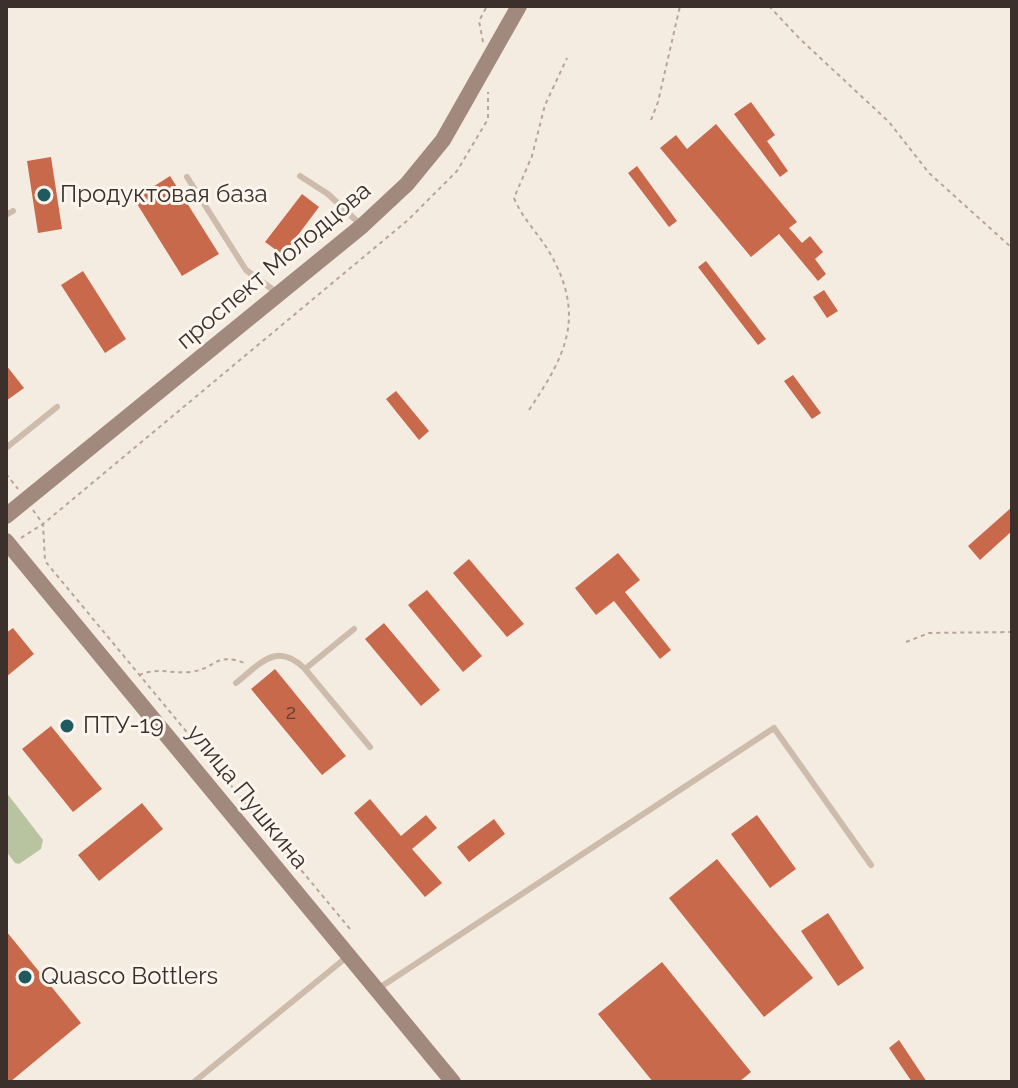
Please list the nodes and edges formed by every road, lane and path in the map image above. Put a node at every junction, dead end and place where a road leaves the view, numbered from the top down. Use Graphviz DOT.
graph roads {
  1 [pos="519,6"];
  2 [pos="680,6"];
  3 [pos="769,6"];
  4 [pos="567,58"];
  5 [pos="651,120"];
  6 [pos="300,176"];
  7 [pos="187,177"];
  8 [pos="362,226"];
  9 [pos="1012,248"];
  10 [pos="279,294"];
  11 [pos="57,407"];
  12 [pos="529,410"];
  13 [pos="6,448"];
  14 [pos="6,474"];
  15 [pos="26,500"];
  16 [pos="6,516"];
  17 [pos="6,541"];
  18 [pos="354,629"];
  19 [pos="1012,632"];
  20 [pos="906,642"];
  21 [pos="255,667"];
  22 [pos="305,669"];
  23 [pos="139,675"];
  24 [pos="236,683"];
  25 [pos="370,747"];
  26 [pos="871,865"];
  27 [pos="350,929"];
  28 [pos="348,956"];
  29 [pos="376,990"];
  30 [pos="194,1082"];
  31 [pos="453,1082"];
  1 -- 8 [label="main road, проспект Молодцова"];
  2 -- 5 [label="path"];
  3 -- 9 [label="path"];
  4 -- 12 [label="path"];
  6 -- 8 [label="lane"];
  7 -- 10 [label="lane"];
  8 -- 10 [label="main road, проспект Молодцова"];
  10 -- 15 [label="main road, проспект Молодцова"];
  11 -- 13 [label="lane"];
  14 -- 15 [label="path"];
  15 -- 16 [label="main road, проспект Молодцова"];
  15 -- 23 [label="path"];
  17 -- 28 [label="main road, улица Пушкина"];
  18 -- 22 [label="lane"];
  19 -- 20 [label="path"];
  21 -- 22 [label="lane"];
  21 -- 23 [label="path"];
  21 -- 24 [label="lane"];
  22 -- 25 [label="lane"];
  23 -- 27 [label="path"];
  26 -- 29 [label="lane"];
  28 -- 29 [label="main road, улица Пушкина"];
  28 -- 30 [label="lane"];
  29 -- 31 [label="main road, улица Пушкина"];
}
